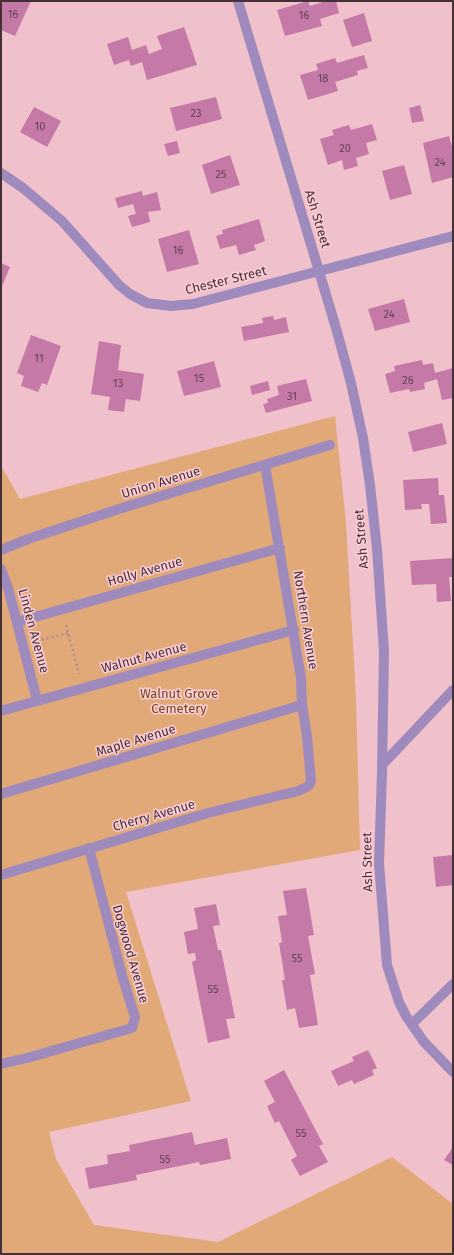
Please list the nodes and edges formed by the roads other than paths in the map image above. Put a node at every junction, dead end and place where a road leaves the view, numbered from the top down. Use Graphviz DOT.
graph roads {
  1 [pos="238,1"];
  2 [pos="1,173"];
  3 [pos="453,236"];
  4 [pos="319,271"];
  5 [pos="330,445"];
  6 [pos="266,465"];
  7 [pos="280,548"];
  8 [pos="1,550"];
  9 [pos="1,570"];
  10 [pos="17,622"];
  11 [pos="294,630"];
  12 [pos="453,690"];
  13 [pos="37,700"];
  14 [pos="302,705"];
  15 [pos="1,711"];
  16 [pos="382,765"];
  17 [pos="311,780"];
  18 [pos="1,794"];
  19 [pos="89,848"];
  20 [pos="1,875"];
  21 [pos="453,984"];
  22 [pos="412,1024"];
  23 [pos="1,1064"];
  24 [pos="453,1072"];
  1 -- 4 [label="street, Ash Street"];
  2 -- 4 [label="street, Chester Street"];
  3 -- 4 [label="street, Chester Street"];
  4 -- 16 [label="street, Ash Street"];
  5 -- 6 [label="street, Union Avenue"];
  6 -- 7 [label="street, Northern Avenue"];
  6 -- 8 [label="street, Union Avenue"];
  7 -- 10 [label="street, Holly Avenue"];
  7 -- 11 [label="street, Northern Avenue"];
  9 -- 10 [label="street, Linden Avenue"];
  10 -- 13 [label="street, Linden Avenue"];
  11 -- 13 [label="street, Walnut Avenue"];
  11 -- 14 [label="street, Northern Avenue"];
  12 -- 16 [label="street"];
  13 -- 15 [label="street, Walnut Avenue"];
  14 -- 17 [label="street, Northern Avenue"];
  14 -- 18 [label="street, Maple Avenue"];
  16 -- 22 [label="street, Ash Street"];
  17 -- 19 [label="street, Cherry Avenue"];
  19 -- 20 [label="street, Cherry Avenue"];
  19 -- 23 [label="street, Dogwood Avenue"];
  21 -- 22 [label="street"];
  22 -- 24 [label="street, Ash Street"];
}
